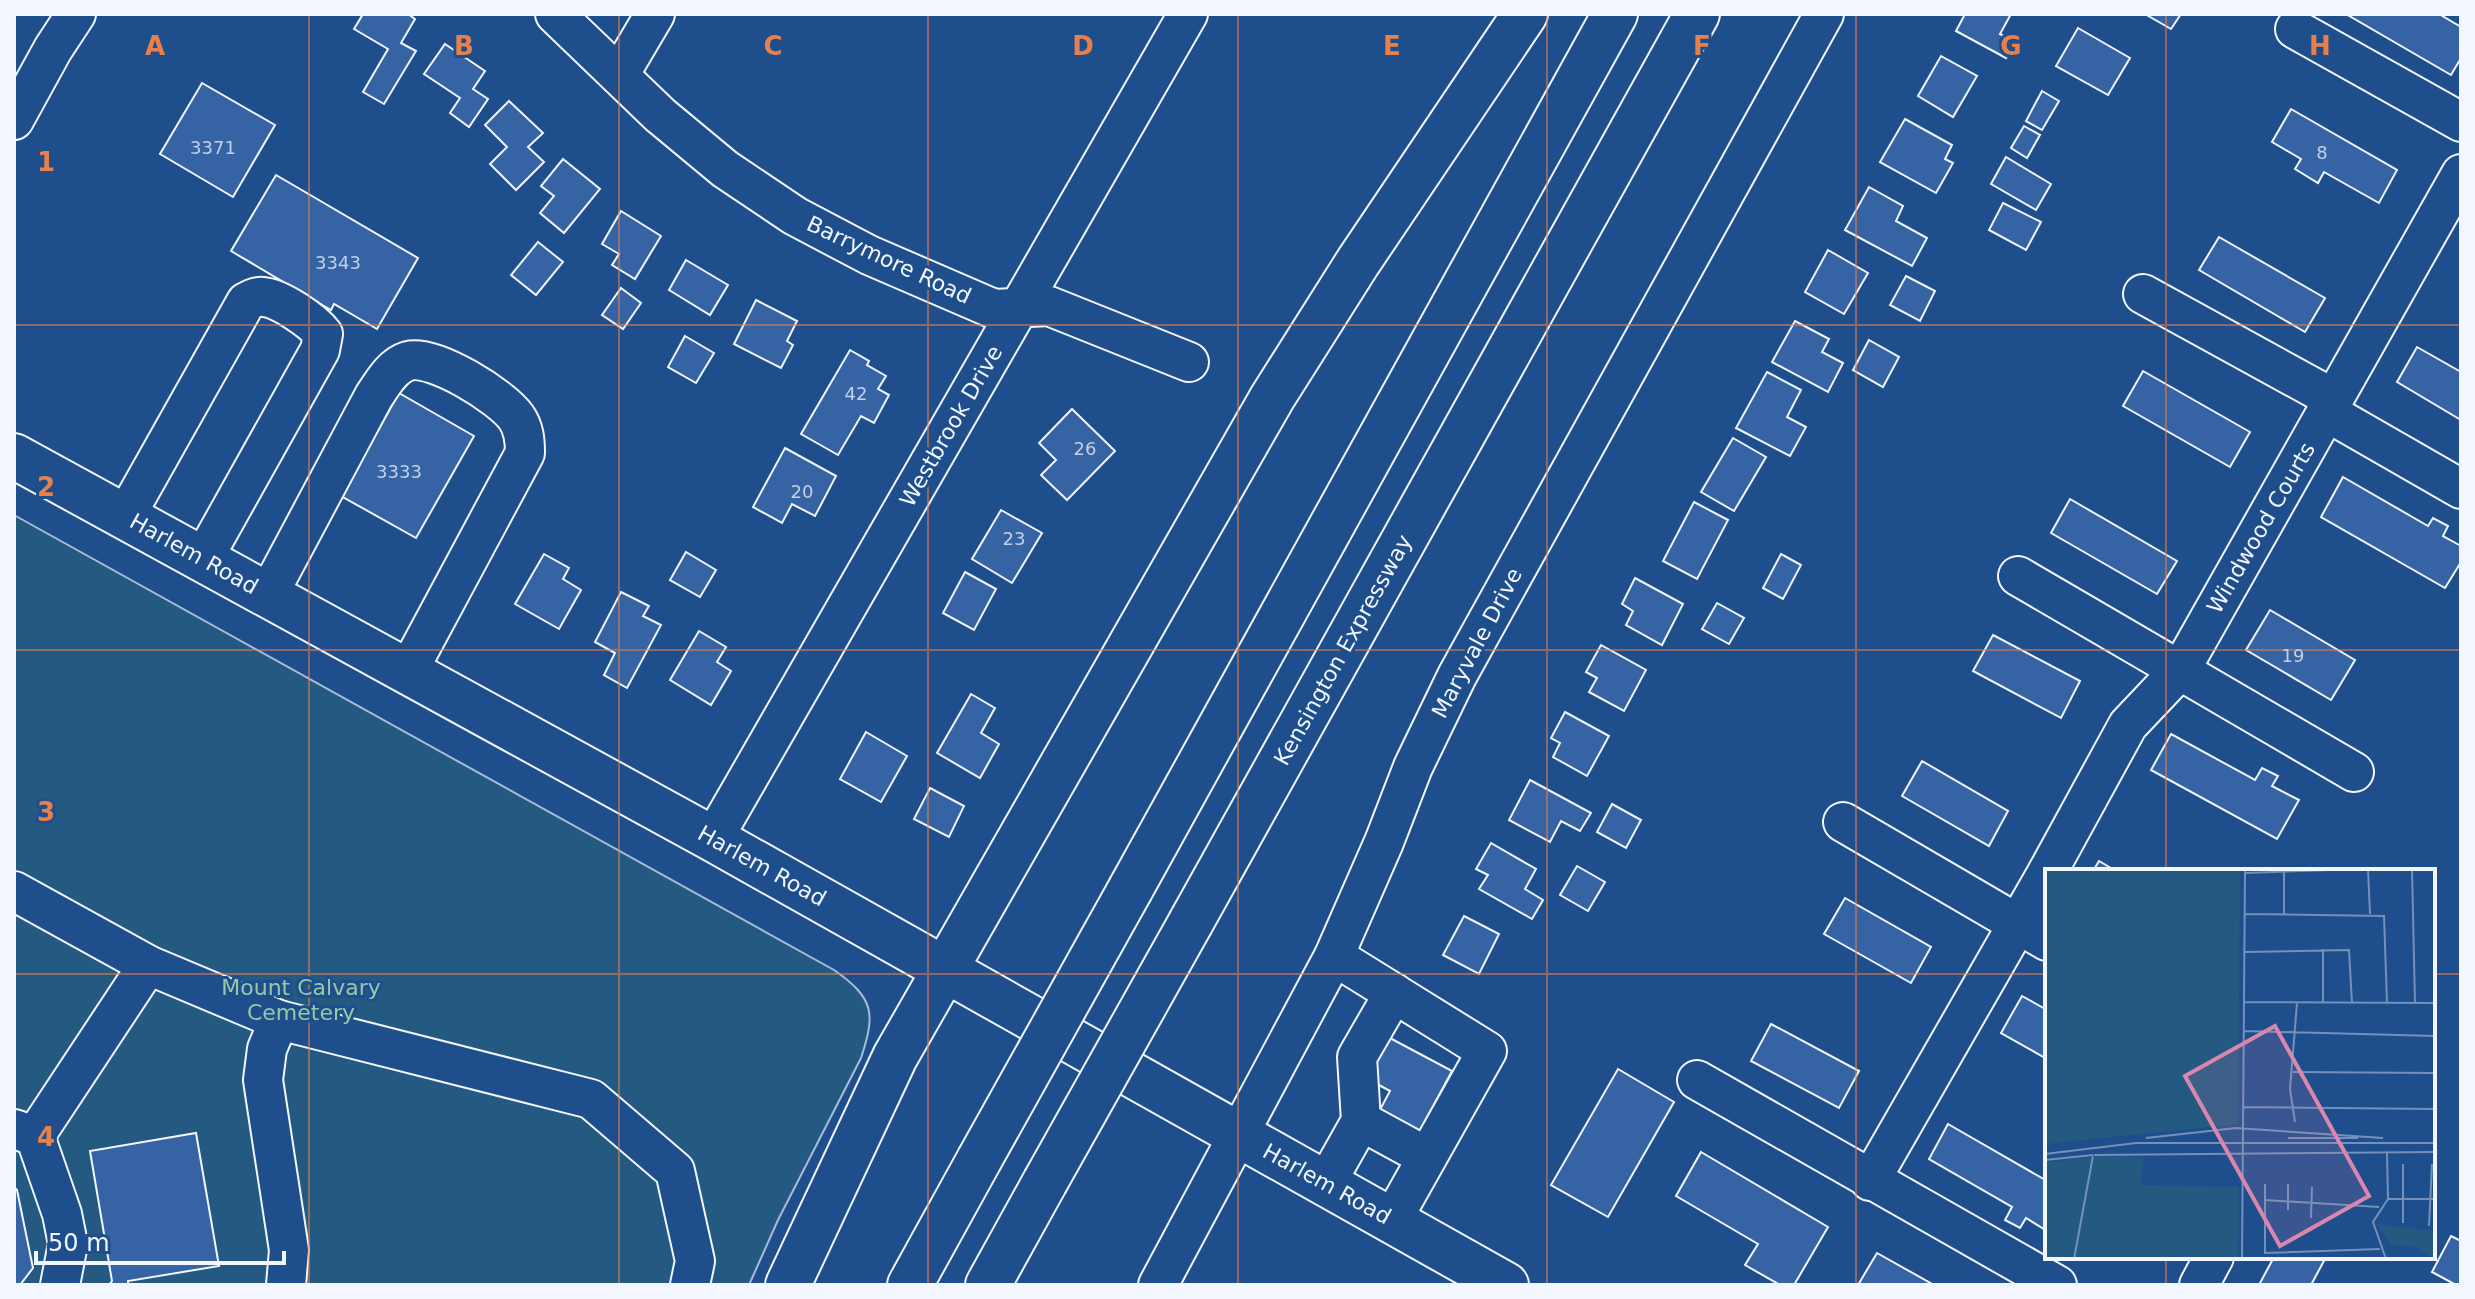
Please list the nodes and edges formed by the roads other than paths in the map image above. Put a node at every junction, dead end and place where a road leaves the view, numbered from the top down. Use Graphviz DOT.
graph roads {
  1 [pos="76,14"];
  2 [pos="555,14"];
  3 [pos="655,14"];
  4 [pos="1188,14"];
  5 [pos="1525,14"];
  6 [pos="1615,14"];
  7 [pos="1697,14"];
  8 [pos="1824,14"];
  9 [pos="2295,29"];
  10 [pos="619,75"];
  11 [pos="14,120"];
  12 [pos="2461,122"];
  13 [pos="2461,174"];
  14 [pos="2143,294"];
  15 [pos="1018,310"];
  16 [pos="1189,362"];
  17 [pos="2331,406"];
  18 [pos="14,456"];
  19 [pos="2461,489"];
  20 [pos="125,517"];
  21 [pos="203,559"];
  22 [pos="2018,576"];
  23 [pos="268,595"];
  24 [pos="2181,669"];
  25 [pos="408,671"];
  26 [pos="2354,772"];
  27 [pos="1843,822"];
  28 [pos="713,839"];
  29 [pos="2049,869"];
  30 [pos="2045,881"];
  31 [pos="14,891"];
  32 [pos="2033,933"];
  33 [pos="1334,956"];
  34 [pos="148,965"];
  35 [pos="944,968"];
  36 [pos="1394,993"];
  37 [pos="279,1020"];
  38 [pos="1697,1080"];
  39 [pos="1361,1121"];
  40 [pos="25,1132"];
  41 [pos="1239,1134"];
  42 [pos="1427,1157"];
  43 [pos="1870,1181"];
  44 [pos="1326,1183"];
  45 [pos="1392,1220"];
  46 [pos="2213,1259"];
  47 [pos="60,1285"];
  48 [pos="286,1285"];
  49 [pos="690,1285"];
  50 [pos="788,1285"];
  51 [pos="910,1285"];
  52 [pos="988,1285"];
  53 [pos="1158,1285"];
  54 [pos="1506,1285"];
  55 [pos="2057,1285"];
  56 [pos="2199,1285"];
  1 -- 11 [label="street"];
  2 -- 10 [label="street, Barrymore Road"];
  3 -- 10 [label="street"];
  4 -- 15 [label="street, Westbrook Drive"];
  5 -- 35 [label="main road"];
  6 -- 51 [label="main road, bridge"];
  7 -- 52 [label="main road, Kensington Expressway, bridge"];
  8 -- 33 [label="street, Maryvale Drive"];
  9 -- 12 [label="street"];
  10 -- 15 [label="street, Barrymore Road"];
  13 -- 17 [label="street, Windwood Courts"];
  14 -- 17 [label="street"];
  15 -- 16 [label="street, Barrymore Road"];
  15 -- 28 [label="street, Westbrook Drive"];
  17 -- 19 [label="street"];
  17 -- 24 [label="street, Windwood Courts"];
  18 -- 20 [label="main road, Harlem Road"];
  20 -- 21 [label="main road, Harlem Road"];
  20 -- 21 [label="street"];
  21 -- 23 [label="main road, Harlem Road"];
  22 -- 24 [label="street"];
  23 -- 25 [label="main road, Harlem Road"];
  23 -- 25 [label="street"];
  24 -- 26 [label="street"];
  24 -- 29 [label="street, Windwood Courts"];
  25 -- 28 [label="main road, Harlem Road"];
  27 -- 32 [label="street"];
  28 -- 35 [label="main road, Harlem Road"];
  30 -- 32 [label="street, Windwood Courts"];
  31 -- 34 [label="street"];
  32 -- 43 [label="street, Windwood Courts"];
  33 -- 36 [label="street"];
  33 -- 41 [label="street, Maryvale Drive"];
  34 -- 37 [label="street"];
  34 -- 40 [label="street"];
  35 -- 41 [label="main road, Harlem Road"];
  35 -- 50 [label="main road"];
  36 -- 39 [label="street"];
  36 -- 42 [label="street"];
  37 -- 48 [label="street"];
  37 -- 49 [label="street"];
  38 -- 43 [label="street"];
  39 -- 42 [label="street"];
  39 -- 44 [label="street"];
  40 -- 47 [label="street"];
  41 -- 44 [label="main road, Harlem Road"];
  41 -- 53 [label="street, Maryvale Drive"];
  42 -- 45 [label="street"];
  43 -- 55 [label="street"];
  44 -- 45 [label="main road, Harlem Road"];
  45 -- 54 [label="main road, Harlem Road"];
  46 -- 56 [label="street"];
}
